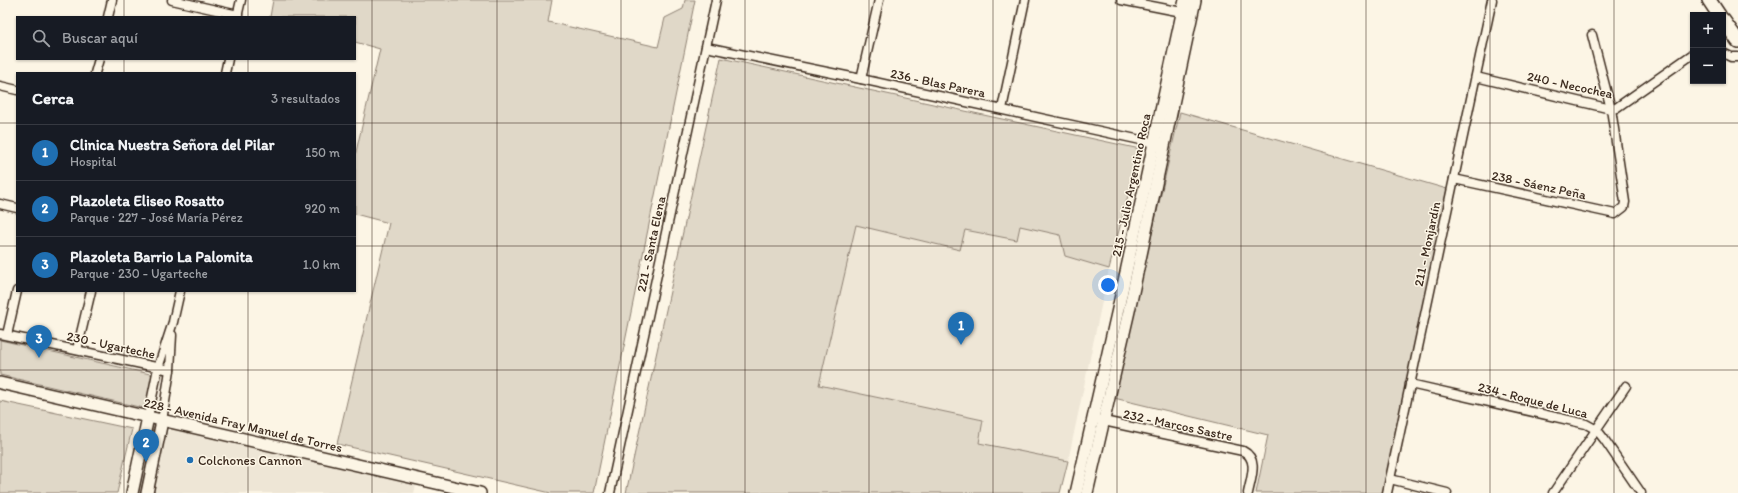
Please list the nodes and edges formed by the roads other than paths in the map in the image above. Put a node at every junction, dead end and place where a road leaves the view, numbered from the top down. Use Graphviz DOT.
graph roads {
  1 [pos="112,0"];
  2 [pos="172,0"];
  3 [pos="241,0"];
  4 [pos="716,0"];
  5 [pos="878,0"];
  6 [pos="1025,0"];
  7 [pos="1121,0"];
  8 [pos="1185,0"];
  9 [pos="1195,0"];
  10 [pos="1492,0"];
  11 [pos="1709,0"];
  12 [pos="1717,12"];
  13 [pos="1187,14"];
  14 [pos="108,16"];
  15 [pos="238,16"];
  16 [pos="1726,24"];
  17 [pos="1592,35"];
  18 [pos="1738,41"];
  19 [pos="706,47"];
  20 [pos="1726,55"];
  21 [pos="1690,56"];
  22 [pos="1738,57"];
  23 [pos="99,60"];
  24 [pos="228,60"];
  25 [pos="96,72"];
  26 [pos="225,72"];
  27 [pos="1476,77"];
  28 [pos="861,79"];
  29 [pos="0,86"];
  30 [pos="16,90"];
  31 [pos="1611,108"];
  32 [pos="1002,109"];
  33 [pos="1159,144"];
  34 [pos="1454,179"];
  35 [pos="0,204"];
  36 [pos="16,208"];
  37 [pos="17,292"];
  38 [pos="91,292"];
  39 [pos="180,292"];
  40 [pos="173,322"];
  41 [pos="3,334"];
  42 [pos="77,350"];
  43 [pos="158,368"];
  44 [pos="170,370"];
  45 [pos="0,383"];
  46 [pos="1410,384"];
  47 [pos="1626,386"];
  48 [pos="148,418"];
  49 [pos="1098,420"];
  50 [pos="162,421"];
  51 [pos="1596,430"];
  52 [pos="1390,479"];
  53 [pos="447,489"];
  54 [pos="132,493"];
  55 [pos="147,493"];
  56 [pos="480,493"];
  57 [pos="610,493"];
  58 [pos="1076,493"];
  59 [pos="1088,493"];
  60 [pos="1248,493"];
  61 [pos="1387,493"];
  62 [pos="1447,493"];
  63 [pos="1553,493"];
  64 [pos="1641,493"];
  1 -- 14 [label="street"];
  2 -- 15 [label="street"];
  3 -- 15 [label="street"];
  4 -- 19 [label="street, 221 - Santa Elena"];
  5 -- 28 [label="street"];
  6 -- 32 [label="street"];
  7 -- 13 [label="street"];
  8 -- 13 [label="street, 215 - Julio Argentino Roca"];
  9 -- 13 [label="street, 215 - Julio Argentino Roca"];
  10 -- 27 [label="street, 211 - Monjardín"];
  11 -- 12 [label="main road"];
  13 -- 33 [label="street, 215 - Julio Argentino Roca"];
  16 -- 18 [label="main road"];
  17 -- 31 [label="street"];
  19 -- 28 [label="street, 236 - Blas Parera"];
  19 -- 57 [label="street, 221 - Santa Elena"];
  20 -- 22 [label="street"];
  21 -- 31 [label="street, 240 - Necochea"];
  23 -- 25 [label="street"];
  24 -- 26 [label="street"];
  27 -- 31 [label="street, 240 - Necochea"];
  27 -- 34 [label="street, 211 - Monjardín"];
  28 -- 32 [label="street, 236 - Blas Parera"];
  29 -- 30 [label="street"];
  31 -- 34 [label="street, 238 - Sáenz Peña"];
  32 -- 33 [label="street, 236 - Blas Parera"];
  33 -- 49 [label="street, 215 - Julio Argentino Roca"];
  34 -- 46 [label="street, 211 - Monjardín"];
  35 -- 36 [label="street"];
  37 -- 41 [label="street"];
  38 -- 42 [label="street"];
  39 -- 40 [label="street"];
  40 -- 43 [label="street"];
  40 -- 44 [label="street"];
  41 -- 42 [label="street, 230 - Ugarteche"];
  42 -- 43 [label="street, 230 - Ugarteche"];
  43 -- 44 [label="street, 230 - Ugarteche"];
  43 -- 48 [label="street"];
  44 -- 50 [label="street"];
  45 -- 48 [label="street, 228 - Avenida Fray Manuel de Torres"];
  46 -- 51 [label="street, 234 - Roque de Luca"];
  46 -- 52 [label="street, 211 - Monjardín"];
  47 -- 51 [label="street"];
  48 -- 50 [label="street, 228 - Avenida Fray Manuel de Torres"];
  48 -- 54 [label="street"];
  49 -- 58 [label="street, 215 - Julio Argentino Roca"];
  49 -- 59 [label="street, 215 - Julio Argentino Roca"];
  49 -- 60 [label="street, 232 - Marcos Sastre"];
  50 -- 53 [label="street, 228 - Avenida Fray Manuel de Torres"];
  50 -- 55 [label="street"];
  51 -- 63 [label="street"];
  51 -- 64 [label="street, 234 - Roque de Luca"];
  52 -- 61 [label="street, 211 - Monjardín"];
  52 -- 62 [label="street"];
  53 -- 56 [label="street, 228 - Avenida Fray Manuel de Torres"];
}
